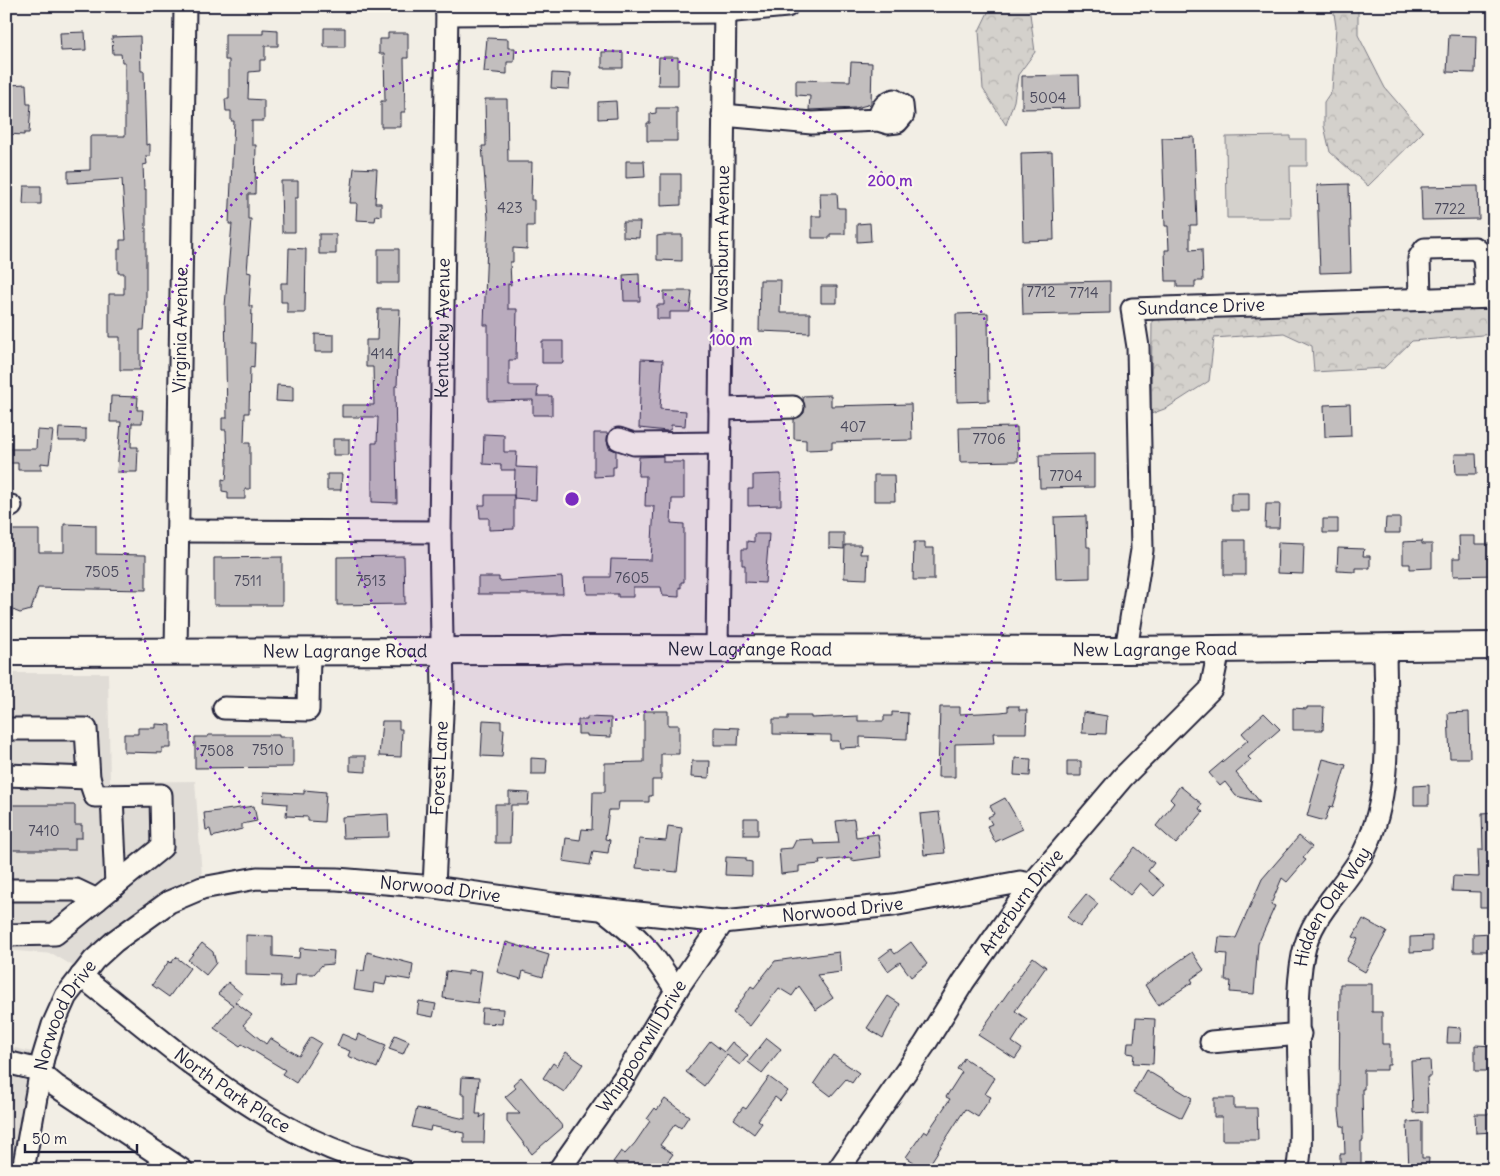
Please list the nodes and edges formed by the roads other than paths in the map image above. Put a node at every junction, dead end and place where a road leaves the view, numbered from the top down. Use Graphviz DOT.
graph roads {
  1 [pos="185,6"];
  2 [pos="787,6"];
  3 [pos="725,9"];
  4 [pos="447,10"];
  5 [pos="723,115"];
  6 [pos="878,120"];
  7 [pos="1490,297"];
  8 [pos="1420,299"];
  9 [pos="793,407"];
  10 [pos="720,409"];
  11 [pos="619,438"];
  12 [pos="720,443"];
  13 [pos="178,531"];
  14 [pos="440,532"];
  15 [pos="1494,646"];
  16 [pos="1385,648"];
  17 [pos="716,650"];
  18 [pos="1126,650"];
  19 [pos="1219,650"];
  20 [pos="310,651"];
  21 [pos="442,651"];
  22 [pos="6,652"];
  23 [pos="176,652"];
  24 [pos="224,708"];
  25 [pos="6,729"];
  26 [pos="6,775"];
  27 [pos="89,778"];
  28 [pos="112,796"];
  29 [pos="1032,884"];
  30 [pos="116,885"];
  31 [pos="434,887"];
  32 [pos="6,890"];
  33 [pos="97,900"];
  34 [pos="604,909"];
  35 [pos="723,922"];
  36 [pos="6,935"];
  37 [pos="81,976"];
  38 [pos="676,990"];
  39 [pos="1300,1034"];
  40 [pos="1211,1042"];
  41 [pos="6,1062"];
  42 [pos="40,1074"];
  43 [pos="23,1170"];
  44 [pos="182,1170"];
  45 [pos="402,1170"];
  46 [pos="559,1170"];
  47 [pos="838,1170"];
  48 [pos="1297,1170"];
  1 -- 13 [label="street, Virginia Avenue"];
  2 -- 3 [label="street"];
  3 -- 4 [label="street"];
  3 -- 5 [label="street, Washburn Avenue"];
  4 -- 14 [label="street, Kentucky Avenue"];
  5 -- 6 [label="street"];
  5 -- 10 [label="street, Washburn Avenue"];
  7 -- 8 [label="street, Sundance Drive"];
  7 -- 8 [label="street"];
  8 -- 18 [label="street, Sundance Drive"];
  9 -- 10 [label="street"];
  10 -- 12 [label="street, Washburn Avenue"];
  11 -- 12 [label="street"];
  12 -- 17 [label="street, Washburn Avenue"];
  13 -- 14 [label="street"];
  13 -- 23 [label="street, Virginia Avenue"];
  14 -- 21 [label="street, Kentucky Avenue"];
  15 -- 16 [label="main road, New Lagrange Road"];
  16 -- 19 [label="main road, New Lagrange Road"];
  16 -- 39 [label="street, Hidden Oak Way"];
  17 -- 18 [label="main road, New Lagrange Road"];
  17 -- 21 [label="main road, New Lagrange Road"];
  18 -- 19 [label="main road, New Lagrange Road"];
  19 -- 29 [label="street, Arterburn Drive"];
  20 -- 21 [label="main road, New Lagrange Road"];
  20 -- 23 [label="main road, New Lagrange Road"];
  20 -- 24 [label="street"];
  21 -- 31 [label="street, Forest Lane"];
  22 -- 23 [label="main road, New Lagrange Road"];
  25 -- 27 [label="street"];
  26 -- 27 [label="street"];
  27 -- 28 [label="street"];
  28 -- 30 [label="street"];
  28 -- 30 [label="street"];
  29 -- 35 [label="street, Norwood Drive"];
  29 -- 47 [label="street, Arterburn Drive"];
  30 -- 33 [label="street"];
  31 -- 34 [label="street, Norwood Drive"];
  31 -- 37 [label="street, Norwood Drive"];
  32 -- 33 [label="street"];
  33 -- 36 [label="street"];
  34 -- 35 [label="street, Norwood Drive"];
  34 -- 38 [label="street"];
  35 -- 38 [label="street, Whippoorwill Drive"];
  37 -- 42 [label="street, Norwood Drive"];
  37 -- 45 [label="street, North Park Place"];
  38 -- 46 [label="street, Whippoorwill Drive"];
  39 -- 40 [label="street"];
  39 -- 48 [label="street, Hidden Oak Way"];
  41 -- 42 [label="street"];
  42 -- 43 [label="street, Norwood Drive"];
  42 -- 44 [label="street"];
}
